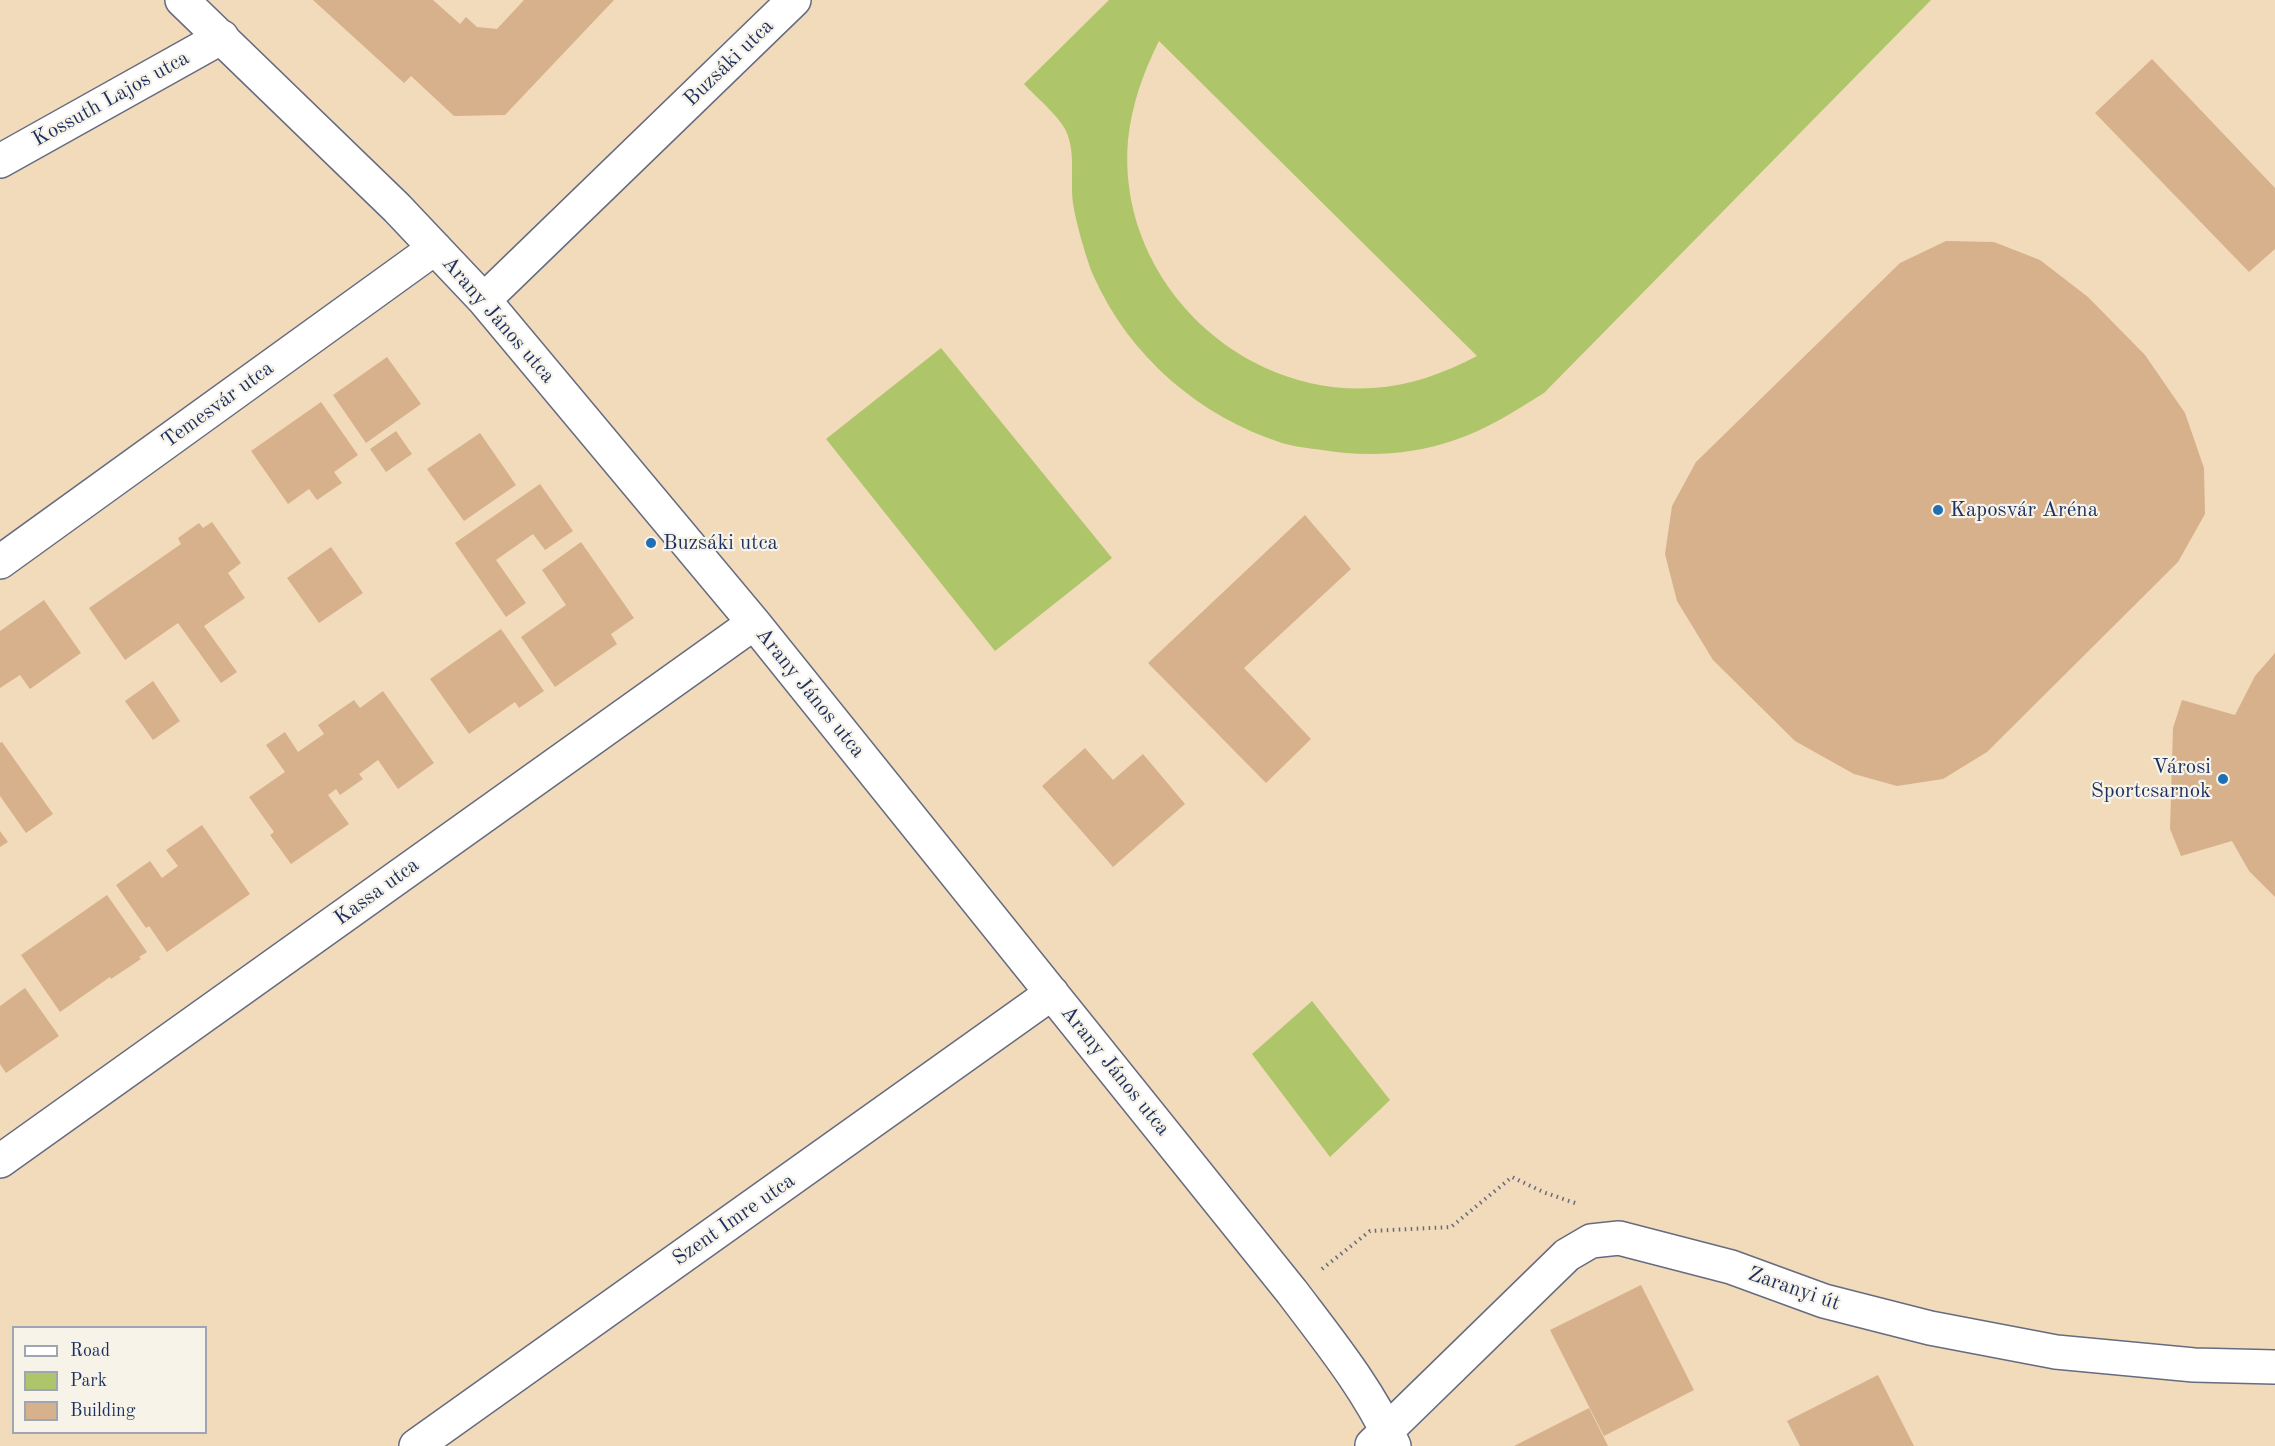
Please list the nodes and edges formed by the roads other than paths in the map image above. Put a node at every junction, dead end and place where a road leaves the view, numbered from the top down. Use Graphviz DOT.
graph roads {
  1 [pos="182,0"];
  2 [pos="794,0"];
  3 [pos="222,37"];
  4 [pos="0,161"];
  5 [pos="435,248"];
  6 [pos="484,300"];
  7 [pos="0,562"];
  8 [pos="754,623"];
  9 [pos="1052,993"];
  10 [pos="0,1161"];
  11 [pos="2275,1366"];
  12 [pos="1384,1441"];
  13 [pos="416,1446"];
  1 -- 3 [label="street, Arany János utca"];
  2 -- 6 [label="street, Buzsáki utca"];
  3 -- 4 [label="street, Kossuth Lajos utca"];
  3 -- 5 [label="street, Arany János utca"];
  5 -- 6 [label="street, Arany János utca"];
  5 -- 7 [label="street, Temesvár utca"];
  6 -- 8 [label="street, Arany János utca"];
  8 -- 9 [label="street, Arany János utca"];
  8 -- 10 [label="street, Kassa utca"];
  9 -- 12 [label="street, Arany János utca"];
  9 -- 13 [label="street, Szent Imre utca"];
  11 -- 12 [label="street, Zaranyi út"];
}
